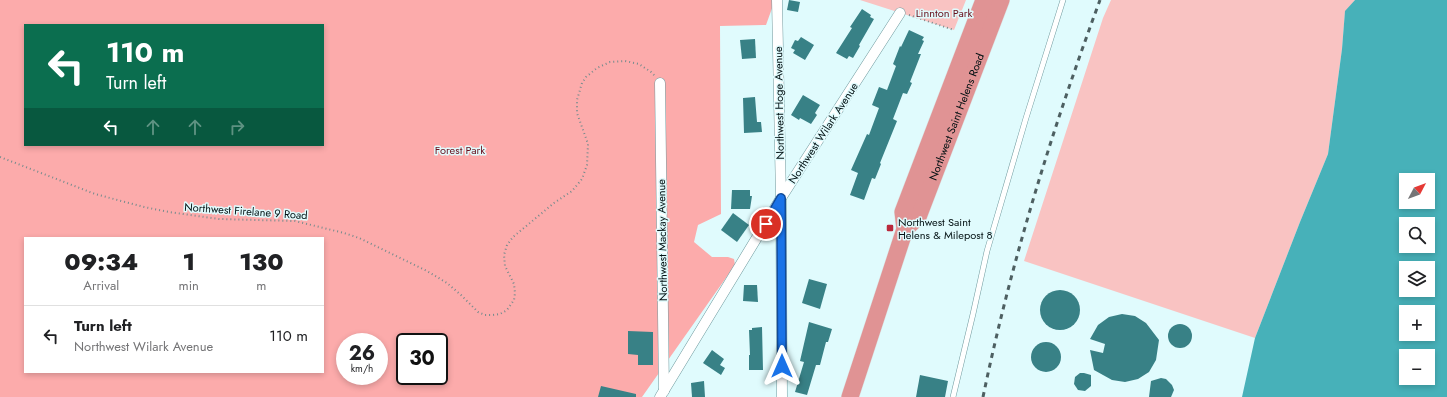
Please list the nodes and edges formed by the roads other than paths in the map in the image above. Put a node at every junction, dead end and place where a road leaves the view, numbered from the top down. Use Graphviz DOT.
graph roads {
  1 [pos="777,0"];
  2 [pos="984,0"];
  3 [pos="1001,0"];
  4 [pos="1063,0"];
  5 [pos="900,13"];
  6 [pos="660,83"];
  7 [pos="781,198"];
  8 [pos="905,229"];
  9 [pos="663,395"];
  10 [pos="782,397"];
  11 [pos="850,397"];
  12 [pos="953,397"];
  1 -- 7 [label="street, Northwest Hoge Avenue"];
  2 -- 8 [label="highway, Northwest Saint Helens Road"];
  3 -- 8 [label="highway, Northwest Saint Helens Road"];
  4 -- 12 [label="lane"];
  5 -- 7 [label="street, Northwest Wilark Avenue"];
  6 -- 9 [label="street, Northwest Mackay Avenue"];
  7 -- 9 [label="street, Northwest Wilark Avenue"];
  7 -- 10 [label="street, Northwest Hoge Avenue"];
  8 -- 11 [label="highway, Northwest Saint Helens Road"];
}
